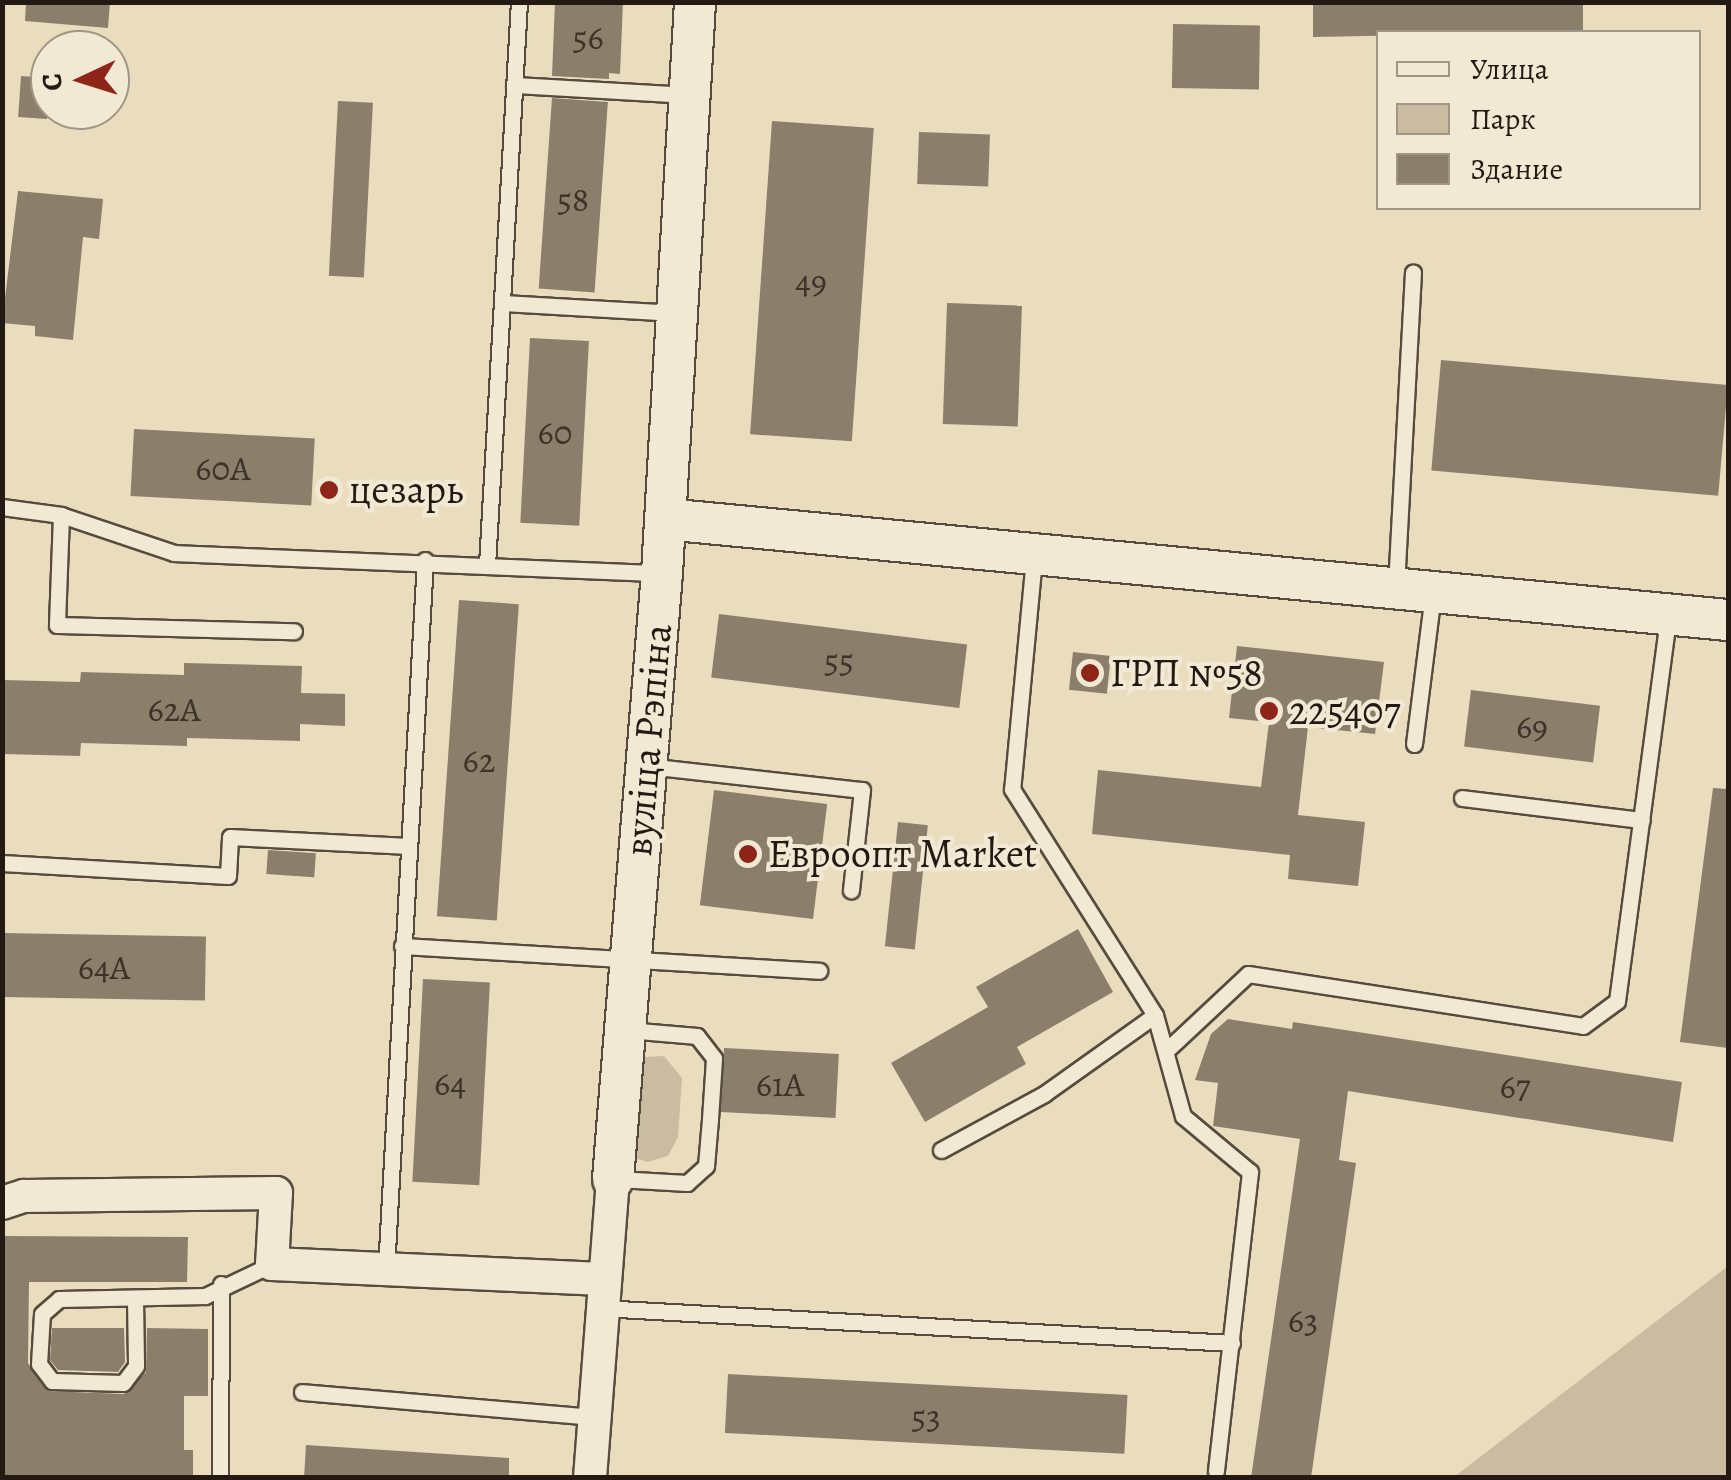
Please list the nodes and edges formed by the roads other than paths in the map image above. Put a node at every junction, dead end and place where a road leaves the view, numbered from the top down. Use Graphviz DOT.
graph roads {
  1 [pos="519,2"];
  2 [pos="694,2"];
  3 [pos="514,85"];
  4 [pos="690,95"];
  5 [pos="1412,272"];
  6 [pos="502,303"];
  7 [pos="678,313"];
  8 [pos="2,507"];
  9 [pos="62,515"];
  10 [pos="665,520"];
  11 [pos="1034,558"];
  12 [pos="425,560"];
  13 [pos="487,564"];
  14 [pos="662,573"];
  15 [pos="1415,588"];
  16 [pos="1669,613"];
  17 [pos="1728,620"];
  18 [pos="294,631"];
  19 [pos="1414,744"];
  20 [pos="646,766"];
  21 [pos="1462,798"];
  22 [pos="1642,820"];
  23 [pos="409,846"];
  24 [pos="2,863"];
  25 [pos="851,890"];
  26 [pos="402,946"];
  27 [pos="631,958"];
  28 [pos="820,971"];
  29 [pos="1155,1015"];
  30 [pos="625,1030"];
  31 [pos="1169,1048"];
  32 [pos="941,1150"];
  33 [pos="612,1179"];
  34 [pos="2,1203"];
  35 [pos="272,1264"];
  36 [pos="386,1270"];
  37 [pos="221,1284"];
  38 [pos="602,1294"];
  39 [pos="135,1298"];
  40 [pos="1232,1342"];
  41 [pos="302,1392"];
  42 [pos="595,1417"];
  43 [pos="1216,1471"];
  44 [pos="220,1478"];
  45 [pos="590,1478"];
  1 -- 3 [label="lane"];
  2 -- 4 [label="street, вуліца Рэпіна"];
  3 -- 4 [label="lane"];
  3 -- 6 [label="lane"];
  4 -- 7 [label="street, вуліца Рэпіна"];
  5 -- 15 [label="lane"];
  6 -- 7 [label="lane"];
  6 -- 13 [label="lane"];
  7 -- 10 [label="street, вуліца Рэпіна"];
  8 -- 9 [label="lane"];
  9 -- 12 [label="lane"];
  9 -- 18 [label="lane"];
  10 -- 11 [label="street"];
  10 -- 14 [label="street, вуліца Рэпіна"];
  11 -- 15 [label="street"];
  11 -- 29 [label="lane"];
  12 -- 13 [label="lane"];
  12 -- 23 [label="lane"];
  13 -- 14 [label="lane"];
  14 -- 20 [label="street, вуліца Рэпіна"];
  15 -- 16 [label="street"];
  15 -- 19 [label="lane"];
  16 -- 17 [label="street"];
  16 -- 22 [label="lane"];
  20 -- 25 [label="lane"];
  20 -- 27 [label="street, вуліца Рэпіна"];
  21 -- 22 [label="lane"];
  22 -- 31 [label="lane"];
  23 -- 24 [label="lane"];
  23 -- 26 [label="lane"];
  26 -- 27 [label="lane"];
  26 -- 36 [label="lane"];
  27 -- 28 [label="lane"];
  27 -- 30 [label="street, вуліца Рэпіна"];
  29 -- 31 [label="lane"];
  29 -- 32 [label="lane"];
  30 -- 33 [label="street, вуліца Рэпіна"];
  30 -- 33 [label="lane"];
  31 -- 40 [label="lane"];
  33 -- 38 [label="street, вуліца Рэпіна"];
  34 -- 35 [label="street"];
  35 -- 36 [label="street"];
  35 -- 37 [label="lane"];
  36 -- 38 [label="street"];
  37 -- 39 [label="lane"];
  37 -- 44 [label="lane"];
  38 -- 40 [label="lane"];
  38 -- 42 [label="street, вуліца Рэпіна"];
  39 -- 39 [label="lane"];
  40 -- 43 [label="lane"];
  41 -- 42 [label="lane"];
  42 -- 45 [label="street, вуліца Рэпіна"];
}
